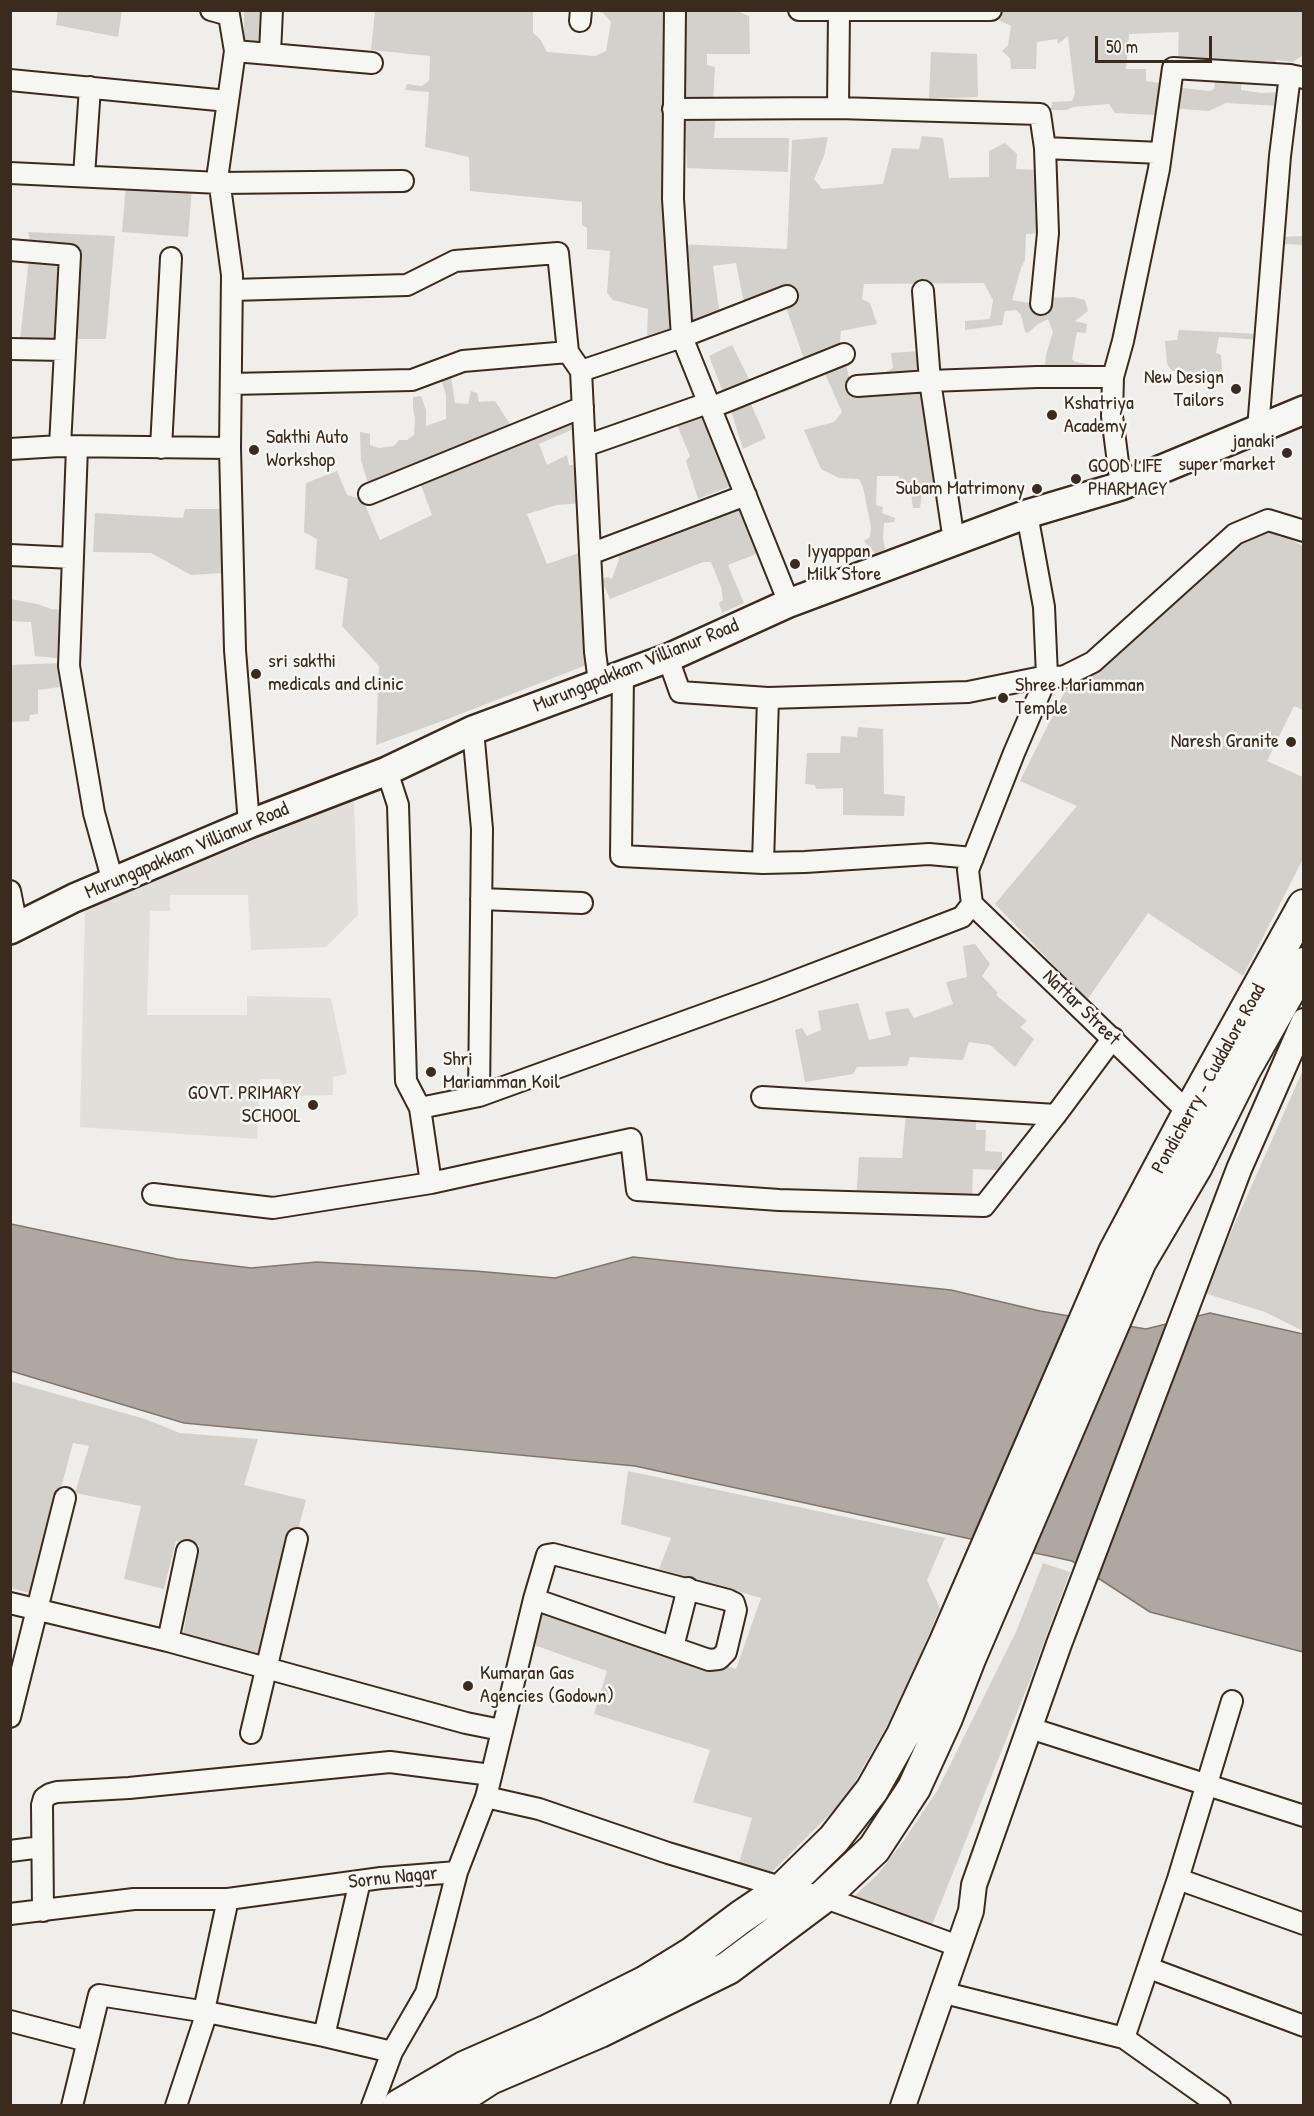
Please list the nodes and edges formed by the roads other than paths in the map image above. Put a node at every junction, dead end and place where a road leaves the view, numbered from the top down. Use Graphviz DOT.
graph roads {
  1 [pos="212,10"];
  2 [pos="272,10"];
  3 [pos="675,10"];
  4 [pos="799,10"];
  5 [pos="991,10"];
  6 [pos="839,12"];
  7 [pos="235,51"];
  8 [pos="270,53"];
  9 [pos="372,63"];
  10 [pos="1297,76"];
  11 [pos="10,80"];
  12 [pos="90,87"];
  13 [pos="228,101"];
  14 [pos="838,108"];
  15 [pos="674,109"];
  16 [pos="1045,148"];
  17 [pos="1161,153"];
  18 [pos="10,173"];
  19 [pos="84,176"];
  20 [pos="403,181"];
  21 [pos="220,183"];
  22 [pos="10,250"];
  23 [pos="171,258"];
  24 [pos="232,290"];
  25 [pos="923,291"];
  26 [pos="787,296"];
  27 [pos="1041,304"];
  28 [pos="682,337"];
  29 [pos="10,349"];
  30 [pos="65,350"];
  31 [pos="568,351"];
  32 [pos="844,354"];
  33 [pos="581,371"];
  34 [pos="1113,377"];
  35 [pos="930,381"];
  36 [pos="231,384"];
  37 [pos="857,386"];
  38 [pos="709,406"];
  39 [pos="583,407"];
  40 [pos="1304,410"];
  41 [pos="1258,429"];
  42 [pos="68,446"];
  43 [pos="585,446"];
  44 [pos="161,448"];
  45 [pos="230,448"];
  46 [pos="10,449"];
  47 [pos="1120,486"];
  48 [pos="369,494"];
  49 [pos="746,495"];
  50 [pos="1027,514"];
  51 [pos="1304,531"];
  52 [pos="954,541"];
  53 [pos="590,554"];
  54 [pos="10,555"];
  55 [pos="72,558"];
  56 [pos="789,603"];
  57 [pos="668,658"];
  58 [pos="1047,676"];
  59 [pos="611,678"];
  60 [pos="768,698"];
  61 [pos="473,730"];
  62 [pos="387,771"];
  63 [pos="249,824"];
  64 [pos="973,858"];
  65 [pos="763,862"];
  66 [pos="113,882"];
  67 [pos="10,891"];
  68 [pos="481,899"];
  69 [pos="582,903"];
  70 [pos="972,904"];
  71 [pos="1304,906"];
  72 [pos="14,928"];
  73 [pos="1304,964"];
  74 [pos="1304,1021"];
  75 [pos="1113,1038"];
  76 [pos="479,1096"];
  77 [pos="762,1097"];
  78 [pos="420,1108"];
  79 [pos="1189,1113"];
  80 [pos="1056,1115"];
  81 [pos="431,1183"];
  82 [pos="153,1194"];
  83 [pos="1128,1256"];
  84 [pos="65,1498"];
  85 [pos="297,1539"];
  86 [pos="187,1551"];
  87 [pos="688,1588"];
  88 [pos="534,1599"];
  89 [pos="10,1603"];
  90 [pos="37,1611"];
  91 [pos="168,1641"];
  92 [pos="673,1647"];
  93 [pos="957,1652"];
  94 [pos="267,1668"];
  95 [pos="1232,1701"];
  96 [pos="10,1717"];
  97 [pos="1030,1728"];
  98 [pos="501,1730"];
  99 [pos="251,1733"];
  100 [pos="491,1775"];
  101 [pos="1206,1786"];
  102 [pos="486,1797"];
  103 [pos="1304,1816"];
  104 [pos="42,1847"];
  105 [pos="10,1851"];
  106 [pos="458,1872"];
  107 [pos="1178,1879"];
  108 [pos="360,1881"];
  109 [pos="784,1888"];
  110 [pos="823,1898"];
  111 [pos="228,1899"];
  112 [pos="44,1911"];
  113 [pos="10,1914"];
  114 [pos="1304,1924"];
  115 [pos="951,1944"];
  116 [pos="1149,1968"];
  117 [pos="942,1992"];
  118 [pos="207,2012"];
  119 [pos="10,2021"];
  120 [pos="1304,2026"];
  121 [pos="324,2036"];
  122 [pos="1124,2038"];
  123 [pos="87,2041"];
  124 [pos="392,2052"];
  125 [pos="72,2106"];
  126 [pos="176,2106"];
  127 [pos="372,2106"];
  128 [pos="399,2106"];
  129 [pos="447,2106"];
  130 [pos="887,2106"];
  131 [pos="903,2106"];
  132 [pos="1220,2106"];
  1 -- 7 [label="street"];
  2 -- 8 [label="street"];
  3 -- 15 [label="street"];
  4 -- 6 [label="street"];
  5 -- 6 [label="street"];
  6 -- 14 [label="street"];
  7 -- 8 [label="street"];
  7 -- 13 [label="street"];
  8 -- 9 [label="street"];
  10 -- 17 [label="street"];
  10 -- 41 [label="street"];
  11 -- 12 [label="street"];
  12 -- 13 [label="street"];
  12 -- 19 [label="street"];
  13 -- 21 [label="street"];
  14 -- 15 [label="street"];
  14 -- 16 [label="street"];
  15 -- 28 [label="street"];
  16 -- 17 [label="street"];
  16 -- 27 [label="street"];
  17 -- 34 [label="street"];
  18 -- 19 [label="street"];
  19 -- 21 [label="street"];
  20 -- 21 [label="street"];
  21 -- 24 [label="street"];
  22 -- 30 [label="street"];
  23 -- 44 [label="street"];
  24 -- 31 [label="street"];
  24 -- 36 [label="street"];
  25 -- 35 [label="street"];
  26 -- 28 [label="street"];
  28 -- 33 [label="street"];
  28 -- 38 [label="street"];
  29 -- 30 [label="street"];
  30 -- 42 [label="street"];
  31 -- 33 [label="street"];
  31 -- 36 [label="street"];
  32 -- 38 [label="street"];
  33 -- 39 [label="street"];
  34 -- 35 [label="street"];
  34 -- 47 [label="street"];
  35 -- 37 [label="street"];
  35 -- 52 [label="street"];
  36 -- 45 [label="street"];
  38 -- 43 [label="street"];
  38 -- 49 [label="street"];
  39 -- 43 [label="street"];
  39 -- 48 [label="street"];
  40 -- 41 [label="main road, Murungapakkam Villianur Road"];
  41 -- 47 [label="main road, Murungapakkam Villianur Road"];
  42 -- 44 [label="street"];
  42 -- 46 [label="street"];
  42 -- 55 [label="street"];
  43 -- 53 [label="street"];
  44 -- 45 [label="street"];
  45 -- 63 [label="street"];
  47 -- 50 [label="main road, Murungapakkam Villianur Road"];
  49 -- 53 [label="street"];
  49 -- 56 [label="street"];
  50 -- 52 [label="main road, Murungapakkam Villianur Road"];
  50 -- 58 [label="street"];
  51 -- 58 [label="street"];
  52 -- 56 [label="main road, Murungapakkam Villianur Road"];
  53 -- 59 [label="street"];
  54 -- 55 [label="street"];
  55 -- 66 [label="street"];
  56 -- 57 [label="main road, Murungapakkam Villianur Road"];
  57 -- 59 [label="main road, Murungapakkam Villianur Road"];
  57 -- 60 [label="street"];
  58 -- 60 [label="street"];
  58 -- 64 [label="street"];
  59 -- 61 [label="main road, Murungapakkam Villianur Road"];
  59 -- 65 [label="street"];
  60 -- 65 [label="street"];
  61 -- 62 [label="main road, Murungapakkam Villianur Road"];
  61 -- 68 [label="street"];
  62 -- 63 [label="main road, Murungapakkam Villianur Road"];
  62 -- 78 [label="street"];
  63 -- 66 [label="main road, Murungapakkam Villianur Road"];
  64 -- 65 [label="street"];
  64 -- 70 [label="street"];
  66 -- 72 [label="main road, Murungapakkam Villianur Road"];
  67 -- 72 [label="street"];
  68 -- 69 [label="street"];
  68 -- 76 [label="street"];
  70 -- 75 [label="street, Nattar Street"];
  70 -- 76 [label="street"];
  71 -- 79 [label="highway, Pondicherry - Cuddalore Road"];
  73 -- 83 [label="highway, Pondicherry - Cuddalore Road"];
  74 -- 97 [label="street"];
  75 -- 79 [label="street, Nattar Street"];
  75 -- 80 [label="street"];
  76 -- 78 [label="street"];
  77 -- 80 [label="street"];
  78 -- 81 [label="street"];
  79 -- 83 [label="highway, Pondicherry - Cuddalore Road"];
  80 -- 81 [label="street"];
  81 -- 82 [label="street"];
  83 -- 93 [label="highway"];
  84 -- 90 [label="street"];
  85 -- 94 [label="street"];
  86 -- 91 [label="street"];
  87 -- 88 [label="street, Sornu Nagar"];
  87 -- 92 [label="street"];
  87 -- 92 [label="street, Sornu Nagar"];
  88 -- 92 [label="street"];
  88 -- 98 [label="street, Sornu Nagar"];
  89 -- 90 [label="street"];
  90 -- 91 [label="street"];
  90 -- 96 [label="street"];
  91 -- 94 [label="street"];
  93 -- 109 [label="highway"];
  93 -- 110 [label="highway"];
  94 -- 98 [label="street"];
  94 -- 99 [label="street"];
  95 -- 101 [label="street"];
  97 -- 101 [label="street"];
  97 -- 115 [label="street"];
  98 -- 100 [label="street, Sornu Nagar"];
  100 -- 102 [label="street, Sornu Nagar"];
  100 -- 104 [label="street"];
  101 -- 103 [label="street"];
  101 -- 107 [label="street"];
  102 -- 106 [label="street, Sornu Nagar"];
  102 -- 109 [label="street"];
  104 -- 105 [label="street"];
  104 -- 112 [label="street"];
  106 -- 108 [label="street, Sornu Nagar"];
  106 -- 124 [label="street"];
  107 -- 114 [label="street"];
  107 -- 116 [label="street"];
  108 -- 111 [label="street, Sornu Nagar"];
  108 -- 121 [label="street"];
  109 -- 110 [label="street"];
  109 -- 128 [label="highway"];
  110 -- 115 [label="street"];
  110 -- 129 [label="highway"];
  111 -- 112 [label="street, Sornu Nagar"];
  111 -- 118 [label="street"];
  112 -- 113 [label="street, Sornu Nagar"];
  115 -- 117 [label="street"];
  115 -- 130 [label="street"];
  116 -- 120 [label="street"];
  116 -- 122 [label="street"];
  117 -- 122 [label="street"];
  117 -- 131 [label="street"];
  118 -- 121 [label="street"];
  118 -- 123 [label="street"];
  118 -- 126 [label="street"];
  119 -- 123 [label="street"];
  121 -- 124 [label="street"];
  122 -- 132 [label="street"];
  123 -- 125 [label="street"];
  124 -- 127 [label="street"];
}
